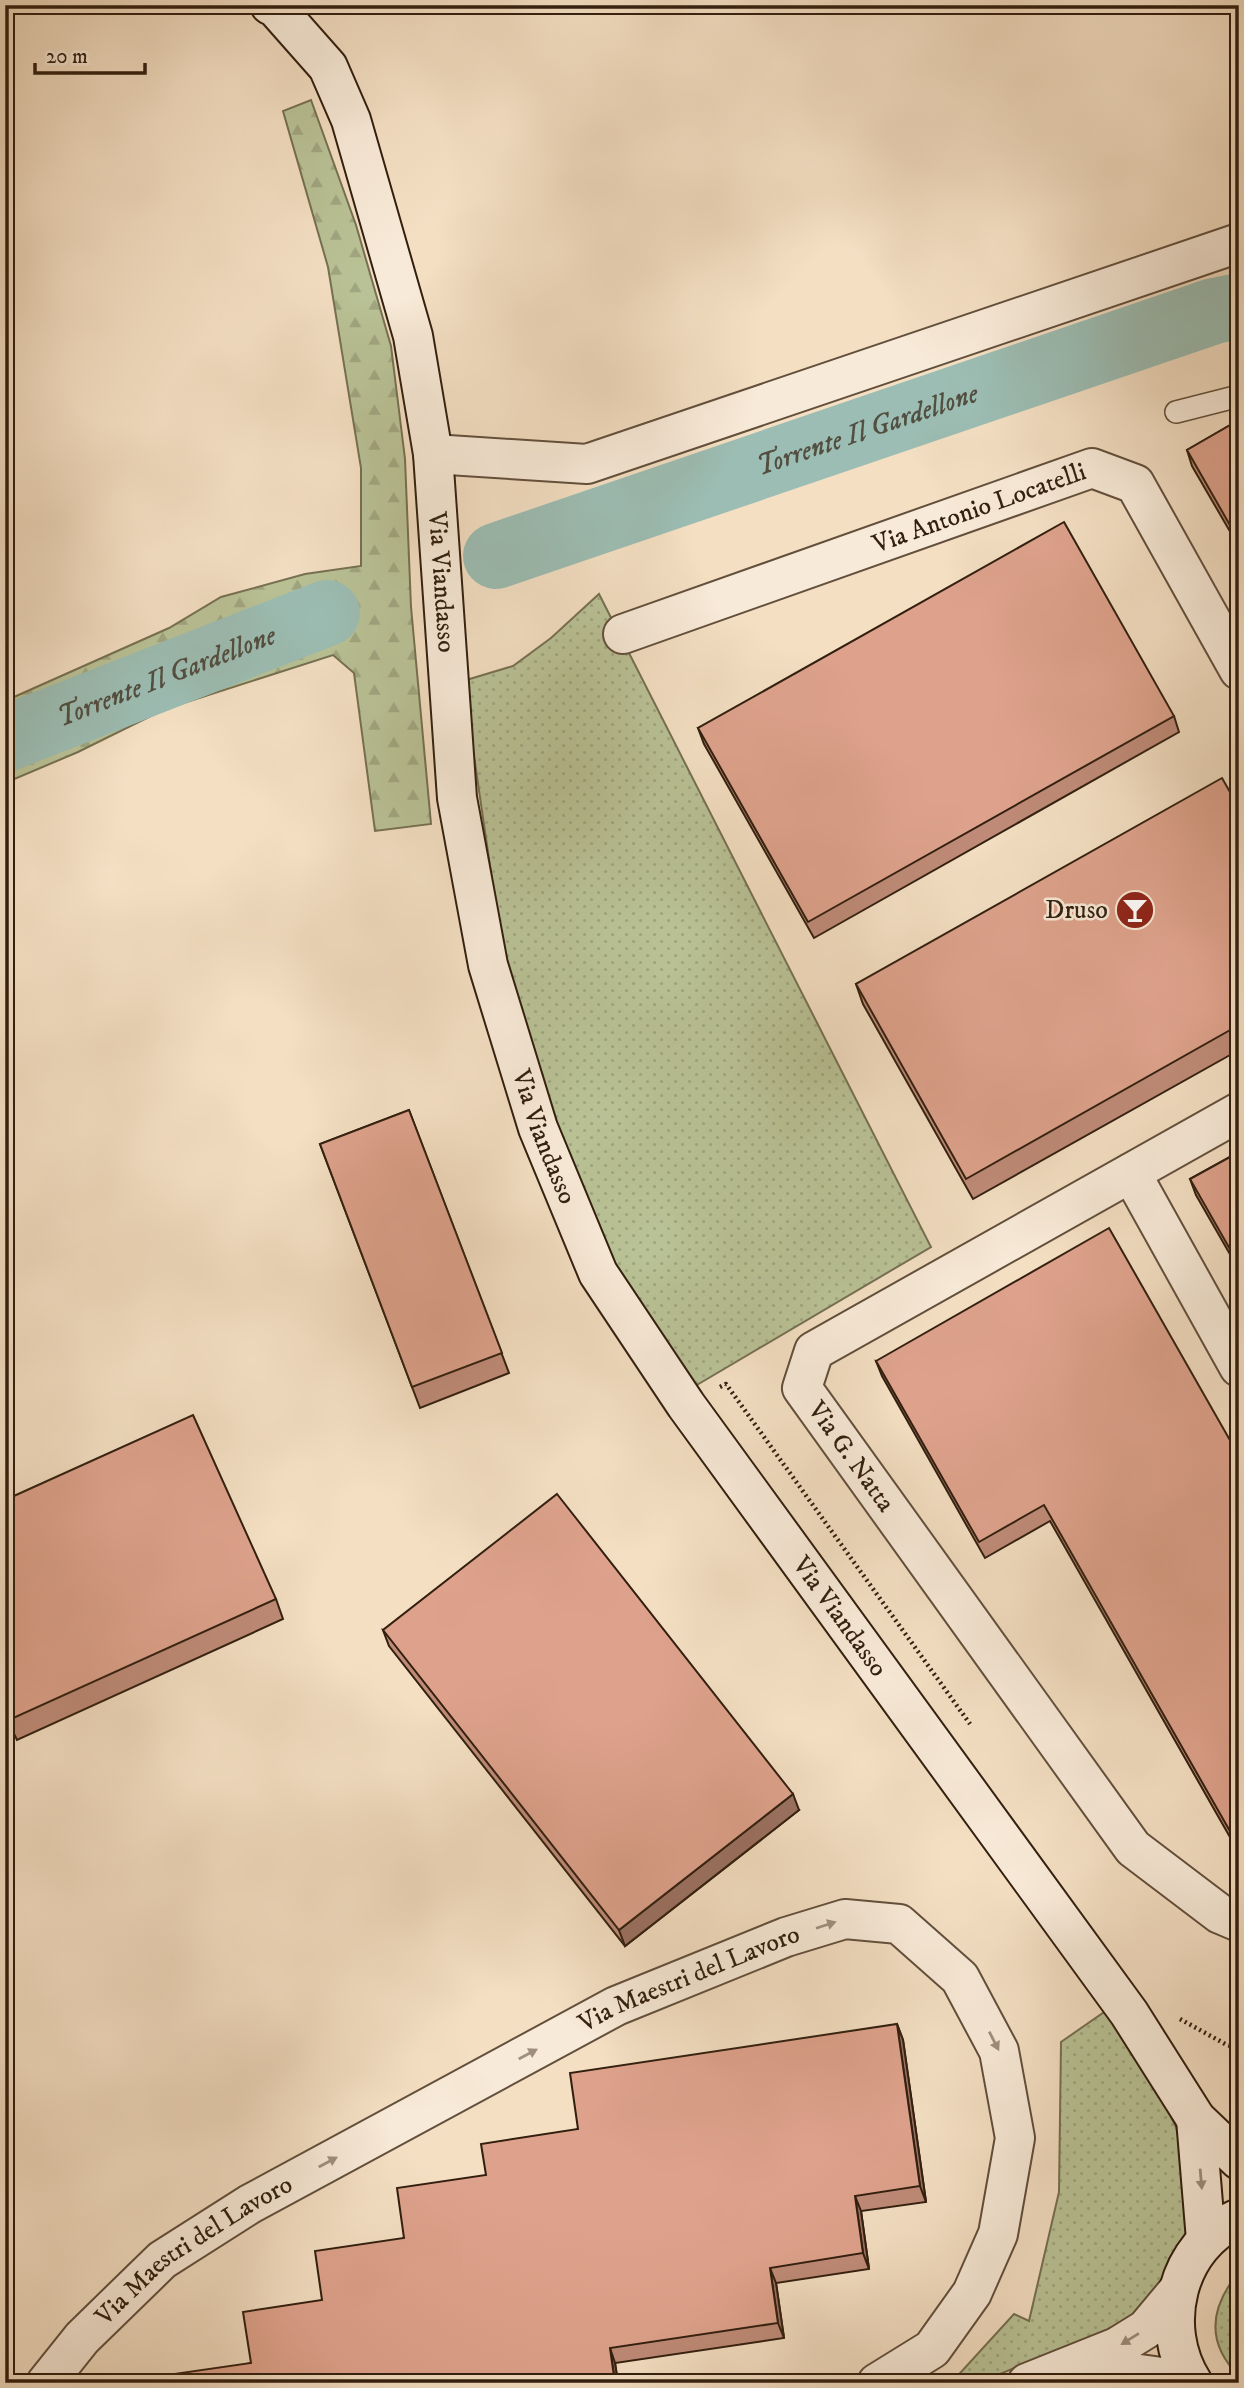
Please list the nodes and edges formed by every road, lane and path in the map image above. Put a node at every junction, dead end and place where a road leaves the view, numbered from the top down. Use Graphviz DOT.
graph roads {
  1 [pos="270,5"];
  2 [pos="1239,243"];
  3 [pos="1239,396"];
  4 [pos="1176,412"];
  5 [pos="433,454"];
  6 [pos="623,634"];
  7 [pos="1239,670"];
  8 [pos="1239,1112"];
  9 [pos="1131,1173"];
  10 [pos="1239,1367"];
  11 [pos="686,1405"];
  12 [pos="970,1725"];
  13 [pos="1239,1922"];
  14 [pos="1173,2009"];
  15 [pos="1239,2048"];
  16 [pos="1196,2119"];
  17 [pos="1239,2160"];
  18 [pos="1239,2218"];
  19 [pos="1206,2240"];
  20 [pos="1177,2293"];
  21 [pos="1069,2365"];
  22 [pos="1192,2382"];
  23 [pos="46,2383"];
  24 [pos="877,2383"];
  25 [pos="1027,2383"];
  1 -- 5 [label="street, Via Viandasso"];
  2 -- 5 [label="street"];
  3 -- 4 [label="lane"];
  5 -- 11 [label="street, Via Viandasso"];
  6 -- 7 [label="street, Via Antonio Locatelli"];
  8 -- 9 [label="street, Via G. Natta"];
  9 -- 10 [label="street"];
  9 -- 13 [label="street, Via G. Natta"];
  11 -- 12 [label="path"];
  11 -- 16 [label="street, Via Viandasso"];
  14 -- 15 [label="path"];
  16 -- 17 [label="street, Via Viandasso"];
  16 -- 19 [label="street, Via Viandasso, one-way"];
  18 -- 19 [label="street"];
  19 -- 20 [label="street"];
  20 -- 21 [label="street, one-way"];
  20 -- 22 [label="street"];
  21 -- 22 [label="street"];
  21 -- 25 [label="street"];
  23 -- 24 [label="street, Via Maestri del Lavoro, one-way"];
}
